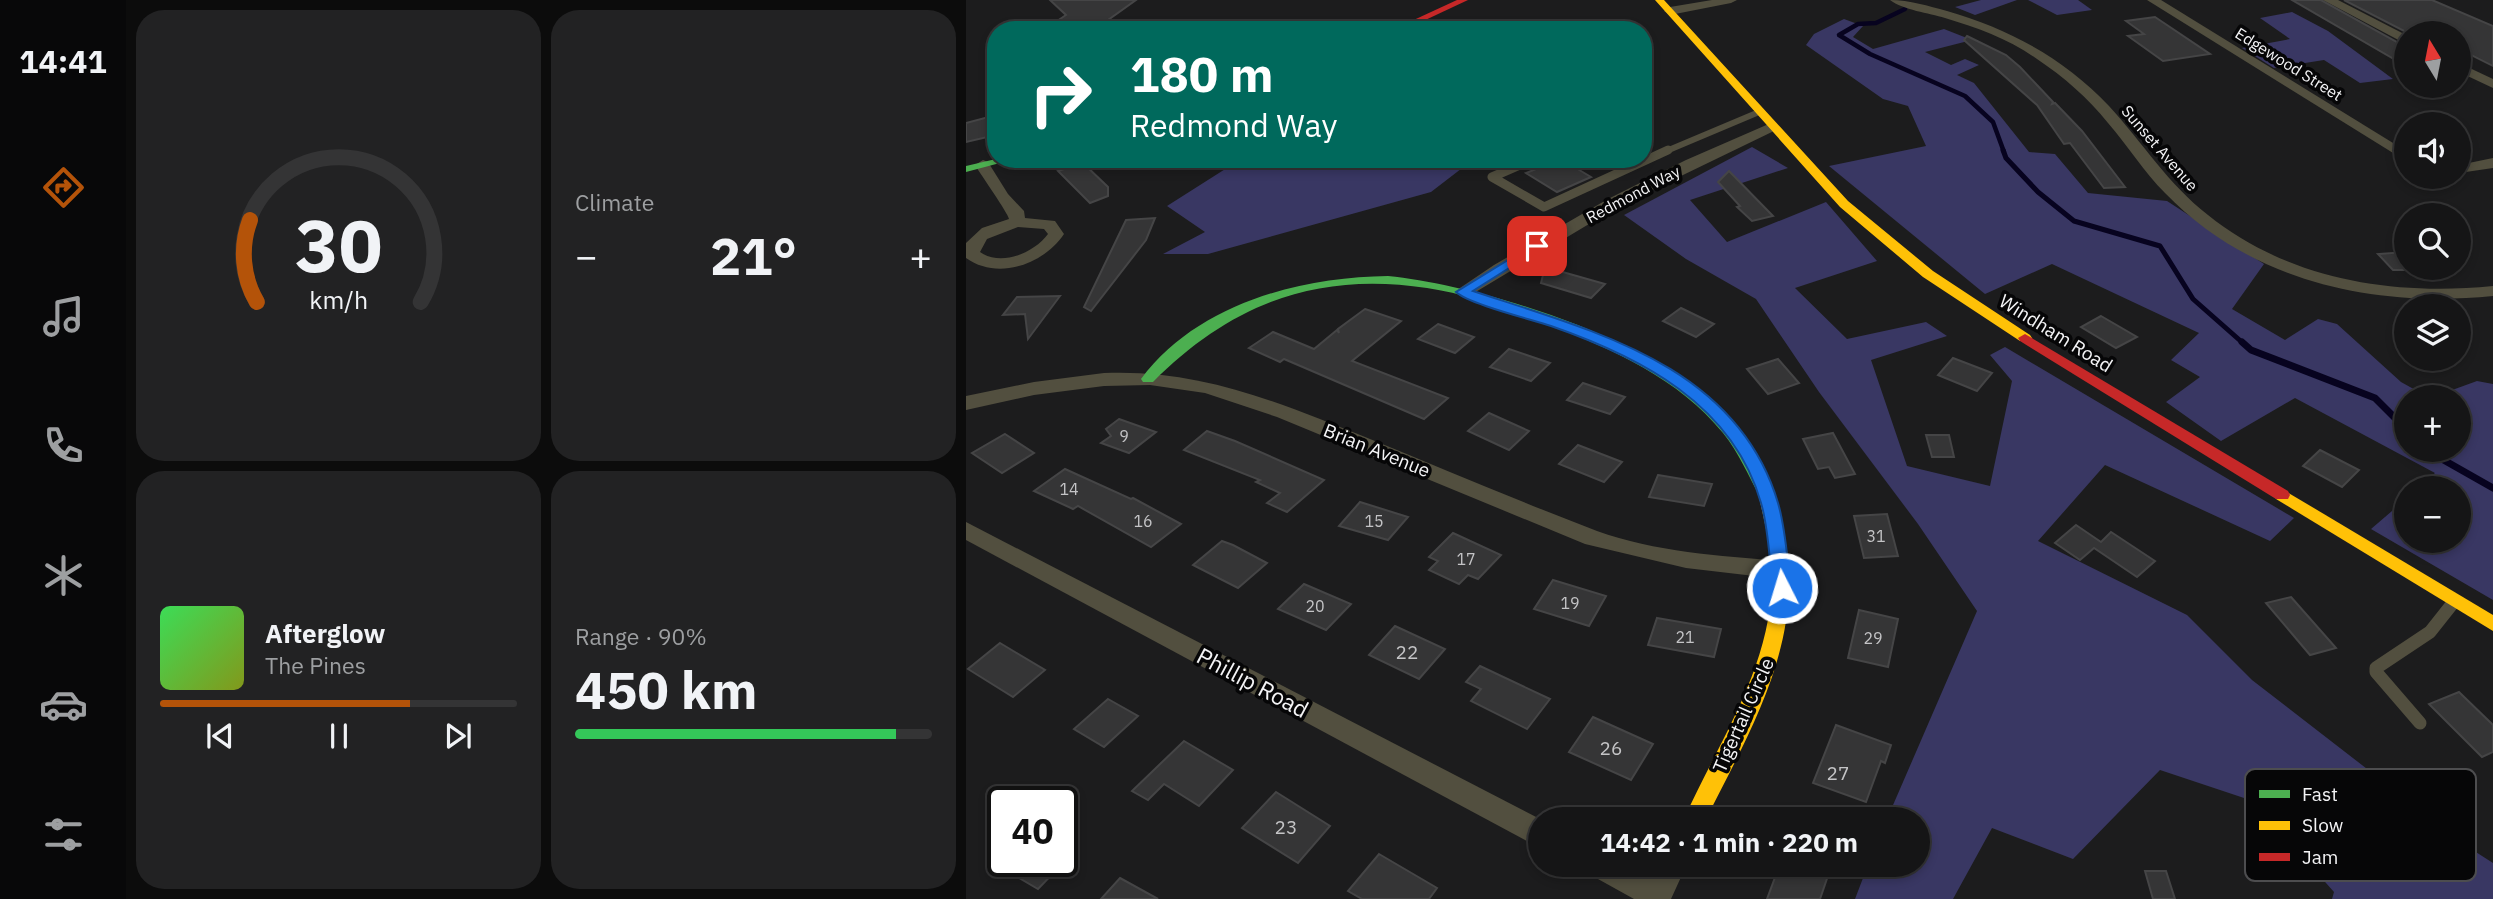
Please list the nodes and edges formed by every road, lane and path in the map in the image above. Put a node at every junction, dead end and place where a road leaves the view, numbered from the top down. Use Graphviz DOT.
graph roads {
  1 [pos="1464,0"];
  2 [pos="1731,0"];
  3 [pos="1896,0"];
  4 [pos="2153,0"];
  5 [pos="2329,0"];
  6 [pos="1664,6"];
  7 [pos="1416,21"];
  8 [pos="2394,34"];
  9 [pos="2471,73"];
  10 [pos="2493,84"];
  11 [pos="1759,112"];
  12 [pos="1771,127"];
  13 [pos="2394,150"];
  14 [pos="1652,154"];
  15 [pos="2493,163"];
  16 [pos="987,164"];
  17 [pos="983,165"];
  18 [pos="2471,167"];
  19 [pos="1513,168"];
  20 [pos="1623,168"];
  21 [pos="966,169"];
  22 [pos="1018,222"];
  23 [pos="2493,291"];
  24 [pos="1463,292"];
  25 [pos="1148,379"];
  26 [pos="966,403"];
  27 [pos="966,530"];
  28 [pos="1781,570"];
  29 [pos="2454,600"];
  30 [pos="2493,624"];
  31 [pos="2420,723"];
  32 [pos="1701,807"];
  33 [pos="1528,828"];
  34 [pos="1621,877"];
  35 [pos="1666,877"];
  36 [pos="1656,897"];
  1 -- 7 [label="street"];
  2 -- 6 [label="street"];
  3 -- 23 [label="street, Sunset Avenue"];
  4 -- 13 [label="street, Edgewood Street"];
  5 -- 8 [label="street"];
  6 -- 11 [label="street, Windham Road"];
  9 -- 10 [label="street"];
  11 -- 12 [label="street, Windham Road"];
  11 -- 14 [label="lane"];
  12 -- 24 [label="street, Redmond Way"];
  12 -- 29 [label="street, Windham Road"];
  15 -- 18 [label="street"];
  16 -- 17 [label="street"];
  17 -- 21 [label="street"];
  17 -- 22 [label="street"];
  19 -- 20 [label="lane"];
  24 -- 25 [label="street, Tigertail Circle"];
  24 -- 28 [label="street, Tigertail Circle"];
  25 -- 26 [label="street, Brian Avenue"];
  25 -- 28 [label="street, Brian Avenue"];
  27 -- 33 [label="street, Phillip Road"];
  28 -- 32 [label="street, Tigertail Circle"];
  29 -- 30 [label="street, Windham Road"];
  29 -- 31 [label="lane"];
  34 -- 36 [label="street"];
  35 -- 36 [label="street"];
}
